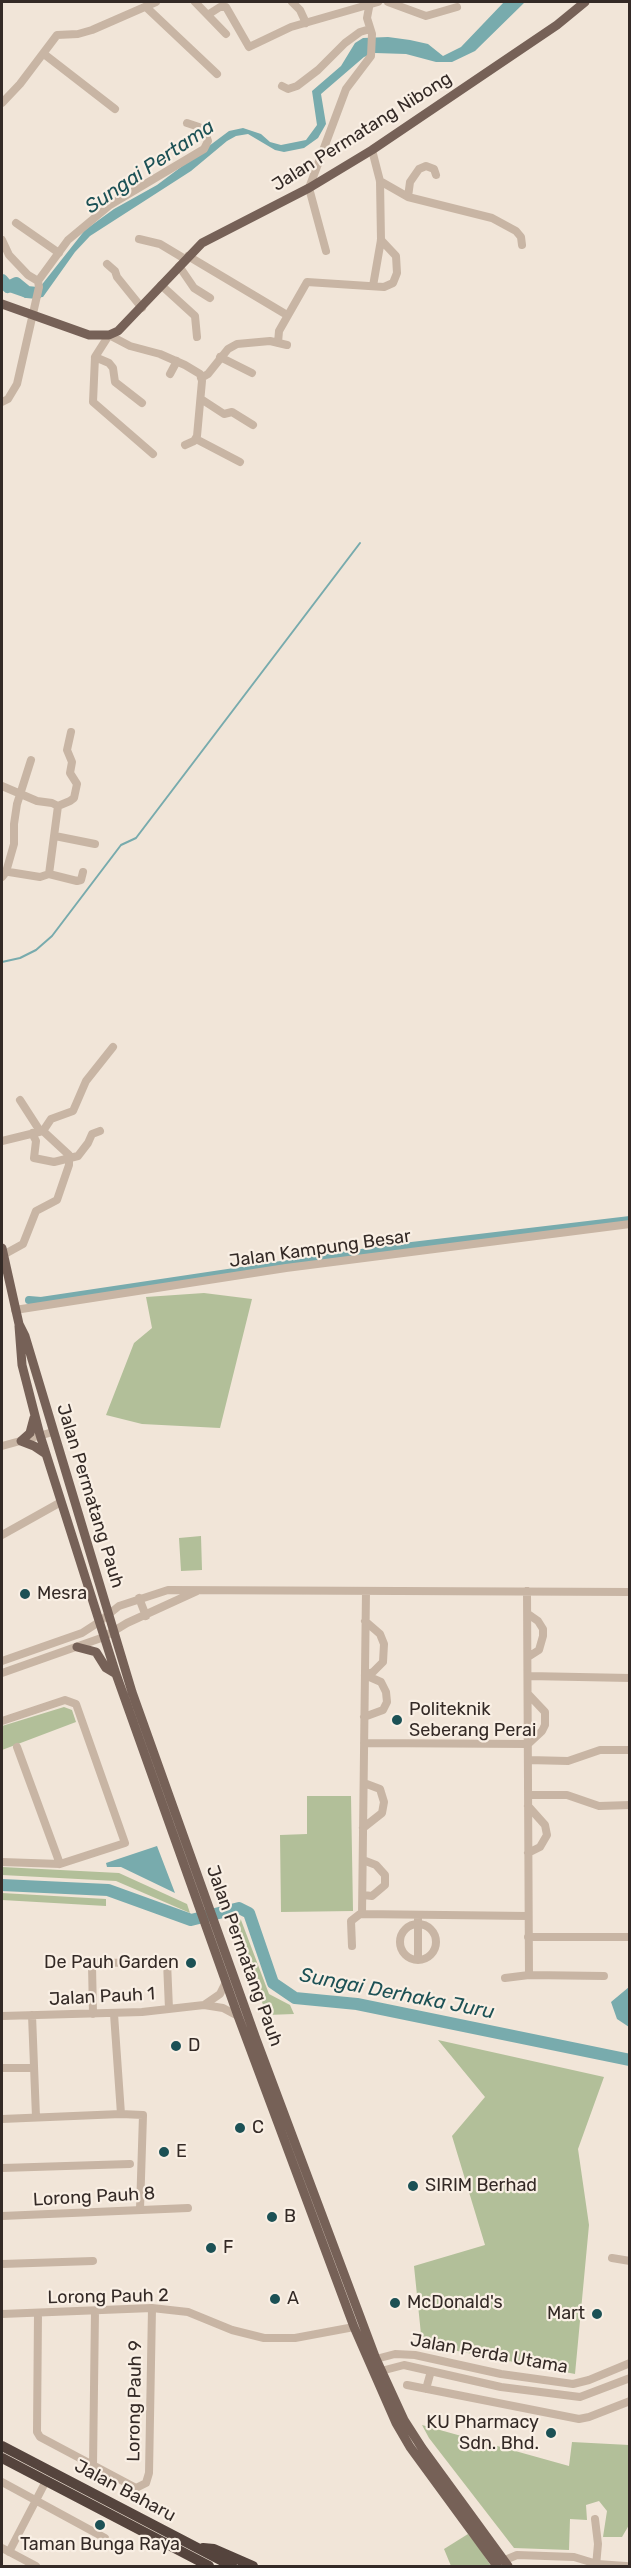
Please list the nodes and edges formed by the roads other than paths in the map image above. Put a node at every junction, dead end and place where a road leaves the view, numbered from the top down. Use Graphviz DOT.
graph roads {
  1 [pos="156,2"];
  2 [pos="195,2"];
  3 [pos="292,2"];
  4 [pos="388,2"];
  5 [pos="585,2"];
  6 [pos="373,3"];
  7 [pos="146,7"];
  8 [pos="457,7"];
  9 [pos="209,14"];
  10 [pos="306,23"];
  11 [pos="371,31"];
  12 [pos="226,34"];
  13 [pos="44,54"];
  14 [pos="217,74"];
  15 [pos="282,86"];
  16 [pos="2,103"];
  17 [pos="115,109"];
  18 [pos="188,123"];
  19 [pos="372,150"];
  20 [pos="436,175"];
  21 [pos="380,181"];
  22 [pos="309,188"];
  23 [pos="408,197"];
  24 [pos="16,223"];
  25 [pos="139,239"];
  26 [pos="2,240"];
  27 [pos="381,240"];
  28 [pos="522,245"];
  29 [pos="326,251"];
  30 [pos="59,253"];
  31 [pos="184,260"];
  32 [pos="106,264"];
  33 [pos="39,284"];
  34 [pos="162,285"];
  35 [pos="373,286"];
  36 [pos="210,298"];
  37 [pos="2,304"];
  38 [pos="142,308"];
  39 [pos="286,315"];
  40 [pos="34,316"];
  41 [pos="109,335"];
  42 [pos="197,337"];
  43 [pos="278,343"];
  44 [pos="287,345"];
  45 [pos="95,357"];
  46 [pos="220,357"];
  47 [pos="177,361"];
  48 [pos="252,373"];
  49 [pos="170,374"];
  50 [pos="201,378"];
  51 [pos="201,399"];
  52 [pos="2,402"];
  53 [pos="142,403"];
  54 [pos="253,425"];
  55 [pos="196,439"];
  56 [pos="185,445"];
  57 [pos="153,454"];
  58 [pos="240,462"];
  59 [pos="71,732"];
  60 [pos="31,760"];
  61 [pos="2,786"];
  62 [pos="21,794"];
  63 [pos="58,806"];
  64 [pos="55,836"];
  65 [pos="95,844"];
  66 [pos="83,872"];
  67 [pos="4,874"];
  68 [pos="49,874"];
  69 [pos="113,1047"];
  70 [pos="20,1100"];
  71 [pos="100,1131"];
  72 [pos="38,1132"];
  73 [pos="2,1141"];
  74 [pos="69,1159"];
  75 [pos="630,1224"];
  76 [pos="2,1252"];
  77 [pos="15,1310"];
  78 [pos="19,1324"];
  79 [pos="35,1415"];
  80 [pos="53,1432"];
  81 [pos="40,1435"];
  82 [pos="21,1441"];
  83 [pos="2,1446"];
  84 [pos="46,1454"];
  85 [pos="61,1502"];
  86 [pos="2,1535"];
  87 [pos="198,1591"];
  88 [pos="366,1591"];
  89 [pos="527,1592"];
  90 [pos="630,1592"];
  91 [pos="139,1598"];
  92 [pos="109,1614"];
  93 [pos="528,1614"];
  94 [pos="146,1616"];
  95 [pos="365,1621"];
  96 [pos="99,1623"];
  97 [pos="114,1633"];
  98 [pos="104,1637"];
  99 [pos="76,1647"];
  100 [pos="528,1657"];
  101 [pos="2,1660"];
  102 [pos="2,1673"];
  103 [pos="116,1674"];
  104 [pos="365,1676"];
  105 [pos="528,1676"];
  106 [pos="630,1678"];
  107 [pos="528,1694"];
  108 [pos="364,1717"];
  109 [pos="2,1720"];
  110 [pos="364,1743"];
  111 [pos="528,1744"];
  112 [pos="17,1747"];
  113 [pos="630,1750"];
  114 [pos="528,1760"];
  115 [pos="364,1783"];
  116 [pos="528,1795"];
  117 [pos="630,1804"];
  118 [pos="528,1806"];
  119 [pos="363,1828"];
  120 [pos="528,1853"];
  121 [pos="363,1860"];
  122 [pos="2,1862"];
  123 [pos="60,1864"];
  124 [pos="363,1895"];
  125 [pos="200,1896"];
  126 [pos="362,1914"];
  127 [pos="418,1914"];
  128 [pos="528,1916"];
  129 [pos="418,1924"];
  130 [pos="212,1931"];
  131 [pos="528,1937"];
  132 [pos="630,1937"];
  133 [pos="352,1946"];
  134 [pos="418,1960"];
  135 [pos="529,1976"];
  136 [pos="604,1976"];
  137 [pos="505,1978"];
  138 [pos="226,1982"];
  139 [pos="204,2005"];
  140 [pos="169,2009"];
  141 [pos="93,2014"];
  142 [pos="114,2014"];
  143 [pos="32,2015"];
  144 [pos="2,2016"];
  145 [pos="238,2016"];
  146 [pos="2,2068"];
  147 [pos="34,2068"];
  148 [pos="121,2114"];
  149 [pos="36,2117"];
  150 [pos="2,2119"];
  151 [pos="130,2164"];
  152 [pos="2,2168"];
  153 [pos="188,2208"];
  154 [pos="140,2209"];
  155 [pos="2,2216"];
  156 [pos="612,2258"];
  157 [pos="93,2261"];
  158 [pos="630,2261"];
  159 [pos="2,2264"];
  160 [pos="152,2308"];
  161 [pos="95,2311"];
  162 [pos="38,2313"];
  163 [pos="2,2314"];
  164 [pos="354,2326"];
  165 [pos="376,2359"];
  166 [pos="630,2363"];
  167 [pos="381,2371"];
  168 [pos="431,2371"];
  169 [pos="630,2378"];
  170 [pos="407,2385"];
  171 [pos="426,2389"];
  172 [pos="630,2401"];
  173 [pos="2,2446"];
  174 [pos="2,2458"];
  175 [pos="93,2466"];
  176 [pos="46,2481"];
  177 [pos="2,2482"];
  178 [pos="36,2500"];
  179 [pos="595,2519"];
  180 [pos="105,2538"];
  181 [pos="5,2550"];
  182 [pos="195,2557"];
  183 [pos="503,2564"];
  184 [pos="596,2565"];
  185 [pos="36,2566"];
  186 [pos="209,2566"];
  187 [pos="232,2566"];
  188 [pos="253,2566"];
  189 [pos="626,2566"];
  1 -- 7 [label="street"];
  2 -- 9 [label="street"];
  3 -- 10 [label="street"];
  4 -- 8 [label="street"];
  5 -- 19 [label="main road, Jalan Permatang Nibong"];
  6 -- 10 [label="street"];
  6 -- 11 [label="street"];
  7 -- 13 [label="street"];
  7 -- 14 [label="street"];
  9 -- 10 [label="street"];
  9 -- 12 [label="street"];
  11 -- 15 [label="street"];
  11 -- 22 [label="street"];
  13 -- 16 [label="street"];
  13 -- 17 [label="street"];
  18 -- 30 [label="street"];
  19 -- 21 [label="street"];
  19 -- 22 [label="main road, Jalan Permatang Nibong"];
  20 -- 23 [label="street"];
  21 -- 23 [label="street"];
  21 -- 27 [label="street"];
  22 -- 29 [label="street"];
  22 -- 31 [label="main road, Jalan Permatang Nibong"];
  23 -- 28 [label="street"];
  24 -- 30 [label="street"];
  25 -- 31 [label="street"];
  26 -- 33 [label="street"];
  27 -- 35 [label="street"];
  27 -- 35 [label="street"];
  30 -- 33 [label="street"];
  31 -- 34 [label="main road, Jalan Permatang Nibong"];
  31 -- 36 [label="street"];
  31 -- 39 [label="street"];
  32 -- 38 [label="street"];
  33 -- 40 [label="street"];
  34 -- 38 [label="main road, Jalan Permatang Nibong"];
  34 -- 42 [label="street"];
  35 -- 39 [label="street"];
  37 -- 40 [label="main road"];
  38 -- 41 [label="main road, Jalan Permatang Nibong"];
  39 -- 43 [label="street"];
  40 -- 41 [label="main road"];
  40 -- 52 [label="street"];
  41 -- 45 [label="street"];
  41 -- 47 [label="street"];
  43 -- 44 [label="street"];
  43 -- 46 [label="street"];
  45 -- 53 [label="street"];
  45 -- 57 [label="street"];
  46 -- 48 [label="street"];
  46 -- 50 [label="street"];
  47 -- 49 [label="street"];
  47 -- 50 [label="street"];
  50 -- 51 [label="street"];
  51 -- 54 [label="street"];
  51 -- 55 [label="street"];
  55 -- 56 [label="street"];
  55 -- 58 [label="street"];
  59 -- 63 [label="street"];
  60 -- 62 [label="street"];
  61 -- 62 [label="street"];
  62 -- 63 [label="street"];
  62 -- 67 [label="street"];
  63 -- 64 [label="street"];
  64 -- 65 [label="street"];
  64 -- 68 [label="street"];
  66 -- 68 [label="street"];
  67 -- 68 [label="street"];
  69 -- 72 [label="street"];
  70 -- 72 [label="street"];
  71 -- 74 [label="street"];
  72 -- 73 [label="street"];
  72 -- 74 [label="street"];
  72 -- 74 [label="street"];
  74 -- 76 [label="street"];
  75 -- 77 [label="street, Jalan Kampung Besar"];
  76 -- 77 [label="main road, Jalan Permatang Pauh"];
  77 -- 78 [label="main road, Jalan Permatang Pauh"];
  78 -- 79 [label="main road, Jalan Permatang Pauh"];
  78 -- 80 [label="main road, Jalan Permatang Pauh"];
  79 -- 81 [label="main road, Jalan Permatang Pauh"];
  79 -- 82 [label="main road"];
  80 -- 81 [label="street"];
  80 -- 92 [label="main road, Jalan Permatang Pauh"];
  81 -- 82 [label="street"];
  81 -- 84 [label="main road, Jalan Permatang Pauh"];
  82 -- 83 [label="street"];
  82 -- 84 [label="main road"];
  84 -- 85 [label="main road, Jalan Permatang Pauh"];
  85 -- 86 [label="street"];
  85 -- 96 [label="main road, Jalan Permatang Pauh"];
  87 -- 88 [label="street"];
  87 -- 91 [label="street"];
  87 -- 94 [label="street"];
  88 -- 89 [label="street"];
  88 -- 95 [label="street"];
  89 -- 90 [label="street"];
  89 -- 93 [label="street"];
  91 -- 92 [label="street"];
  91 -- 94 [label="street"];
  92 -- 96 [label="street"];
  92 -- 97 [label="main road, Jalan Permatang Pauh"];
  93 -- 100 [label="street"];
  93 -- 100 [label="street"];
  94 -- 97 [label="street"];
  95 -- 104 [label="street"];
  95 -- 104 [label="street"];
  96 -- 98 [label="main road, Jalan Permatang Pauh"];
  96 -- 101 [label="street"];
  97 -- 98 [label="street"];
  97 -- 125 [label="main road, Jalan Permatang Pauh"];
  98 -- 99 [label="street"];
  98 -- 103 [label="main road, Jalan Permatang Pauh"];
  99 -- 102 [label="street"];
  99 -- 103 [label="main road"];
  100 -- 105 [label="street"];
  103 -- 125 [label="main road, Jalan Permatang Pauh"];
  104 -- 108 [label="street"];
  104 -- 108 [label="street"];
  105 -- 106 [label="street"];
  105 -- 107 [label="street"];
  107 -- 111 [label="street"];
  107 -- 111 [label="street"];
  108 -- 110 [label="street"];
  109 -- 123 [label="street"];
  110 -- 111 [label="street"];
  110 -- 115 [label="street"];
  111 -- 114 [label="street"];
  112 -- 123 [label="street"];
  113 -- 114 [label="street"];
  114 -- 116 [label="street"];
  115 -- 119 [label="street"];
  115 -- 119 [label="street"];
  116 -- 117 [label="street"];
  116 -- 118 [label="street"];
  118 -- 120 [label="street"];
  118 -- 120 [label="street"];
  119 -- 121 [label="street"];
  120 -- 128 [label="street"];
  121 -- 124 [label="street"];
  121 -- 124 [label="street"];
  122 -- 123 [label="street"];
  124 -- 126 [label="street"];
  125 -- 130 [label="main road, Jalan Permatang Pauh"];
  126 -- 127 [label="street"];
  126 -- 133 [label="street"];
  127 -- 128 [label="street"];
  127 -- 129 [label="street"];
  128 -- 131 [label="street"];
  129 -- 134 [label="street"];
  129 -- 134 [label="street"];
  129 -- 134 [label="street"];
  130 -- 138 [label="main road, Jalan Permatang Pauh"];
  130 -- 165 [label="main road, Jalan Permatang Pauh"];
  131 -- 132 [label="street"];
  131 -- 135 [label="street"];
  135 -- 136 [label="street"];
  135 -- 137 [label="street"];
  138 -- 139 [label="street"];
  138 -- 145 [label="main road, Jalan Permatang Pauh"];
  139 -- 140 [label="street, Jalan Pauh 1"];
  139 -- 145 [label="street, Jalan Pauh 1"];
  140 -- 141 [label="street"];
  140 -- 142 [label="street, Jalan Pauh 1"];
  141 -- 142 [label="street, Jalan Pauh 1"];
  141 -- 143 [label="street, Jalan Pauh 1"];
  142 -- 148 [label="street"];
  143 -- 144 [label="street, Jalan Pauh 1"];
  143 -- 147 [label="street"];
  145 -- 164 [label="main road, Jalan Permatang Pauh"];
  146 -- 147 [label="street"];
  147 -- 149 [label="street"];
  148 -- 149 [label="street"];
  148 -- 154 [label="street"];
  149 -- 150 [label="street"];
  151 -- 152 [label="street"];
  153 -- 154 [label="street, Lorong Pauh 8"];
  154 -- 155 [label="street, Lorong Pauh 8"];
  156 -- 158 [label="street"];
  157 -- 159 [label="street"];
  160 -- 161 [label="street, Lorong Pauh 2"];
  160 -- 164 [label="street, Lorong Pauh 2"];
  160 -- 175 [label="street, Lorong Pauh 9"];
  161 -- 162 [label="street, Lorong Pauh 2"];
  161 -- 175 [label="street"];
  162 -- 163 [label="street, Lorong Pauh 2"];
  162 -- 175 [label="street"];
  164 -- 183 [label="main road, Jalan Permatang Pauh"];
  165 -- 166 [label="street, Jalan Perda Utama"];
  165 -- 167 [label="main road, Jalan Permatang Pauh"];
  167 -- 168 [label="street, Jalan Perda Utama"];
  167 -- 183 [label="main road, Jalan Permatang Pauh"];
  168 -- 169 [label="street, Jalan Perda Utama"];
  168 -- 171 [label="street"];
  170 -- 171 [label="street"];
  171 -- 172 [label="street"];
  173 -- 182 [label="highway, Jalan Baharu"];
  174 -- 176 [label="highway, Jalan Baharu"];
  176 -- 178 [label="street"];
  176 -- 182 [label="highway, Jalan Baharu"];
  177 -- 178 [label="street"];
  178 -- 180 [label="street"];
  178 -- 181 [label="street"];
  179 -- 184 [label="street"];
  181 -- 185 [label="street"];
  182 -- 186 [label="highway, Jalan Baharu"];
  182 -- 187 [label="highway, Jalan Baharu"];
  182 -- 188 [label="highway"];
  183 -- 184 [label="street"];
  184 -- 189 [label="street"];
}
